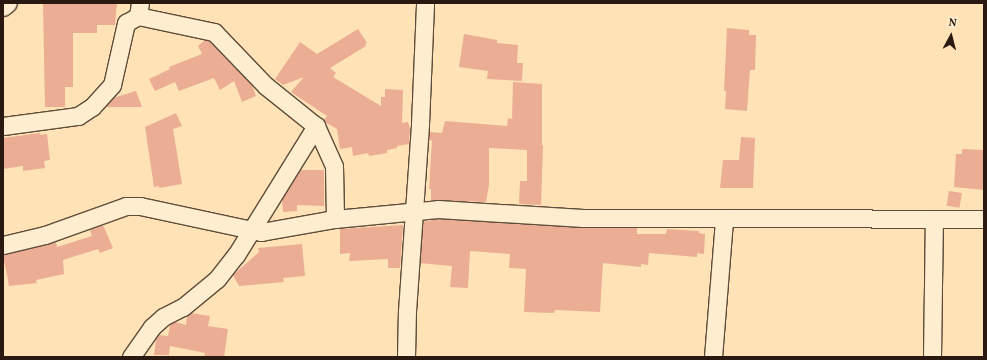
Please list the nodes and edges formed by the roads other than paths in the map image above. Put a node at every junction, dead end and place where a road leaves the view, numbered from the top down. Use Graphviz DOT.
graph roads {
  1 [pos="8,3"];
  2 [pos="425,3"];
  3 [pos="3,7"];
  4 [pos="139,9"];
  5 [pos="3,126"];
  6 [pos="316,126"];
  7 [pos="414,210"];
  8 [pos="336,219"];
  9 [pos="724,219"];
  10 [pos="934,219"];
  11 [pos="984,219"];
  12 [pos="253,230"];
  13 [pos="3,245"];
  14 [pos="131,357"];
  15 [pos="406,357"];
  16 [pos="713,357"];
  17 [pos="932,357"];
  1 -- 3 [label="street"];
  2 -- 7 [label="street"];
  4 -- 5 [label="street"];
  4 -- 6 [label="street"];
  6 -- 8 [label="street"];
  6 -- 12 [label="street"];
  7 -- 8 [label="street"];
  7 -- 9 [label="street"];
  7 -- 15 [label="street"];
  8 -- 12 [label="street"];
  9 -- 10 [label="street"];
  9 -- 16 [label="street"];
  10 -- 11 [label="street"];
  10 -- 17 [label="street"];
  12 -- 13 [label="street"];
  12 -- 14 [label="street"];
}
